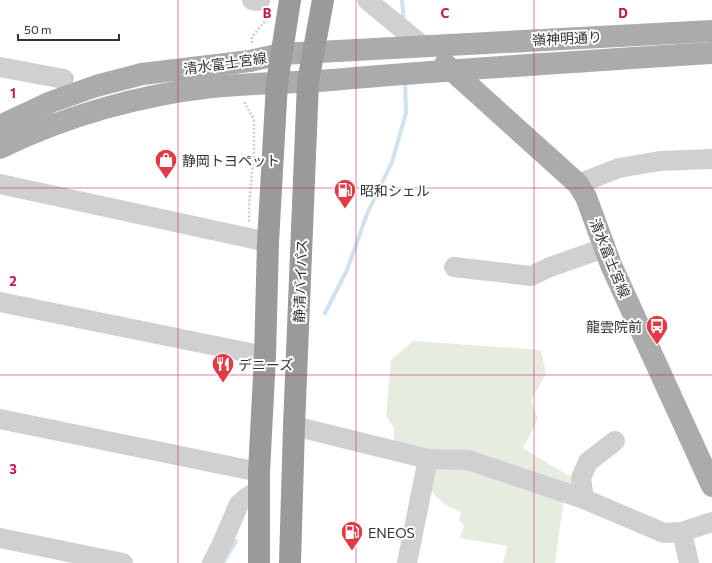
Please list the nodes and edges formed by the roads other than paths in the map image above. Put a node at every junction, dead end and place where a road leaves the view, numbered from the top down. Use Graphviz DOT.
graph roads {
  1 [pos="252,0"];
  2 [pos="260,0"];
  3 [pos="290,0"];
  4 [pos="323,0"];
  5 [pos="367,0"];
  6 [pos="712,31"];
  7 [pos="422,46"];
  8 [pos="315,52"];
  9 [pos="712,53"];
  10 [pos="281,54"];
  11 [pos="0,67"];
  12 [pos="452,69"];
  13 [pos="64,79"];
  14 [pos="308,82"];
  15 [pos="277,83"];
  16 [pos="0,126"];
  17 [pos="0,148"];
  18 [pos="712,159"];
  19 [pos="0,184"];
  20 [pos="578,184"];
  21 [pos="268,242"];
  22 [pos="604,248"];
  23 [pos="454,267"];
  24 [pos="0,302"];
  25 [pos="265,356"];
  26 [pos="0,419"];
  27 [pos="294,426"];
  28 [pos="615,441"];
  29 [pos="428,459"];
  30 [pos="259,481"];
  31 [pos="712,486"];
  32 [pos="584,499"];
  33 [pos="712,522"];
  34 [pos="682,532"];
  35 [pos="0,538"];
  36 [pos="123,563"];
  37 [pos="212,563"];
  38 [pos="259,563"];
  39 [pos="290,563"];
  40 [pos="407,563"];
  41 [pos="690,563"];
  1 -- 2 [label="street"];
  3 -- 10 [label="highway"];
  4 -- 8 [label="highway, 静清バイパス"];
  5 -- 7 [label="street"];
  6 -- 7 [label="main road, 嶺神明通り"];
  7 -- 8 [label="main road, 清水富士宮線"];
  7 -- 12 [label="main road, 清水富士宮線"];
  8 -- 10 [label="main road, 清水富士宮線"];
  8 -- 14 [label="highway, 静清バイパス"];
  9 -- 12 [label="main road, 嶺神明通り"];
  10 -- 15 [label="highway"];
  10 -- 16 [label="main road, 清水富士宮線"];
  11 -- 13 [label="street"];
  12 -- 14 [label="main road, 清水富士宮線"];
  12 -- 20 [label="main road, 清水富士宮線"];
  14 -- 15 [label="main road, 清水富士宮線"];
  14 -- 27 [label="highway, 静清バイパス"];
  15 -- 17 [label="main road, 清水富士宮線"];
  15 -- 21 [label="highway"];
  18 -- 20 [label="street"];
  19 -- 21 [label="street"];
  20 -- 22 [label="main road, 清水富士宮線"];
  21 -- 25 [label="highway"];
  22 -- 23 [label="street"];
  22 -- 31 [label="main road, 清水富士宮線"];
  24 -- 25 [label="street"];
  25 -- 30 [label="highway"];
  26 -- 30 [label="street"];
  27 -- 29 [label="street"];
  27 -- 39 [label="highway, 静清バイパス"];
  28 -- 32 [label="street"];
  29 -- 32 [label="street"];
  29 -- 40 [label="street"];
  30 -- 37 [label="street"];
  30 -- 38 [label="highway"];
  32 -- 34 [label="street"];
  33 -- 34 [label="street"];
  34 -- 41 [label="street"];
  35 -- 36 [label="street"];
}
